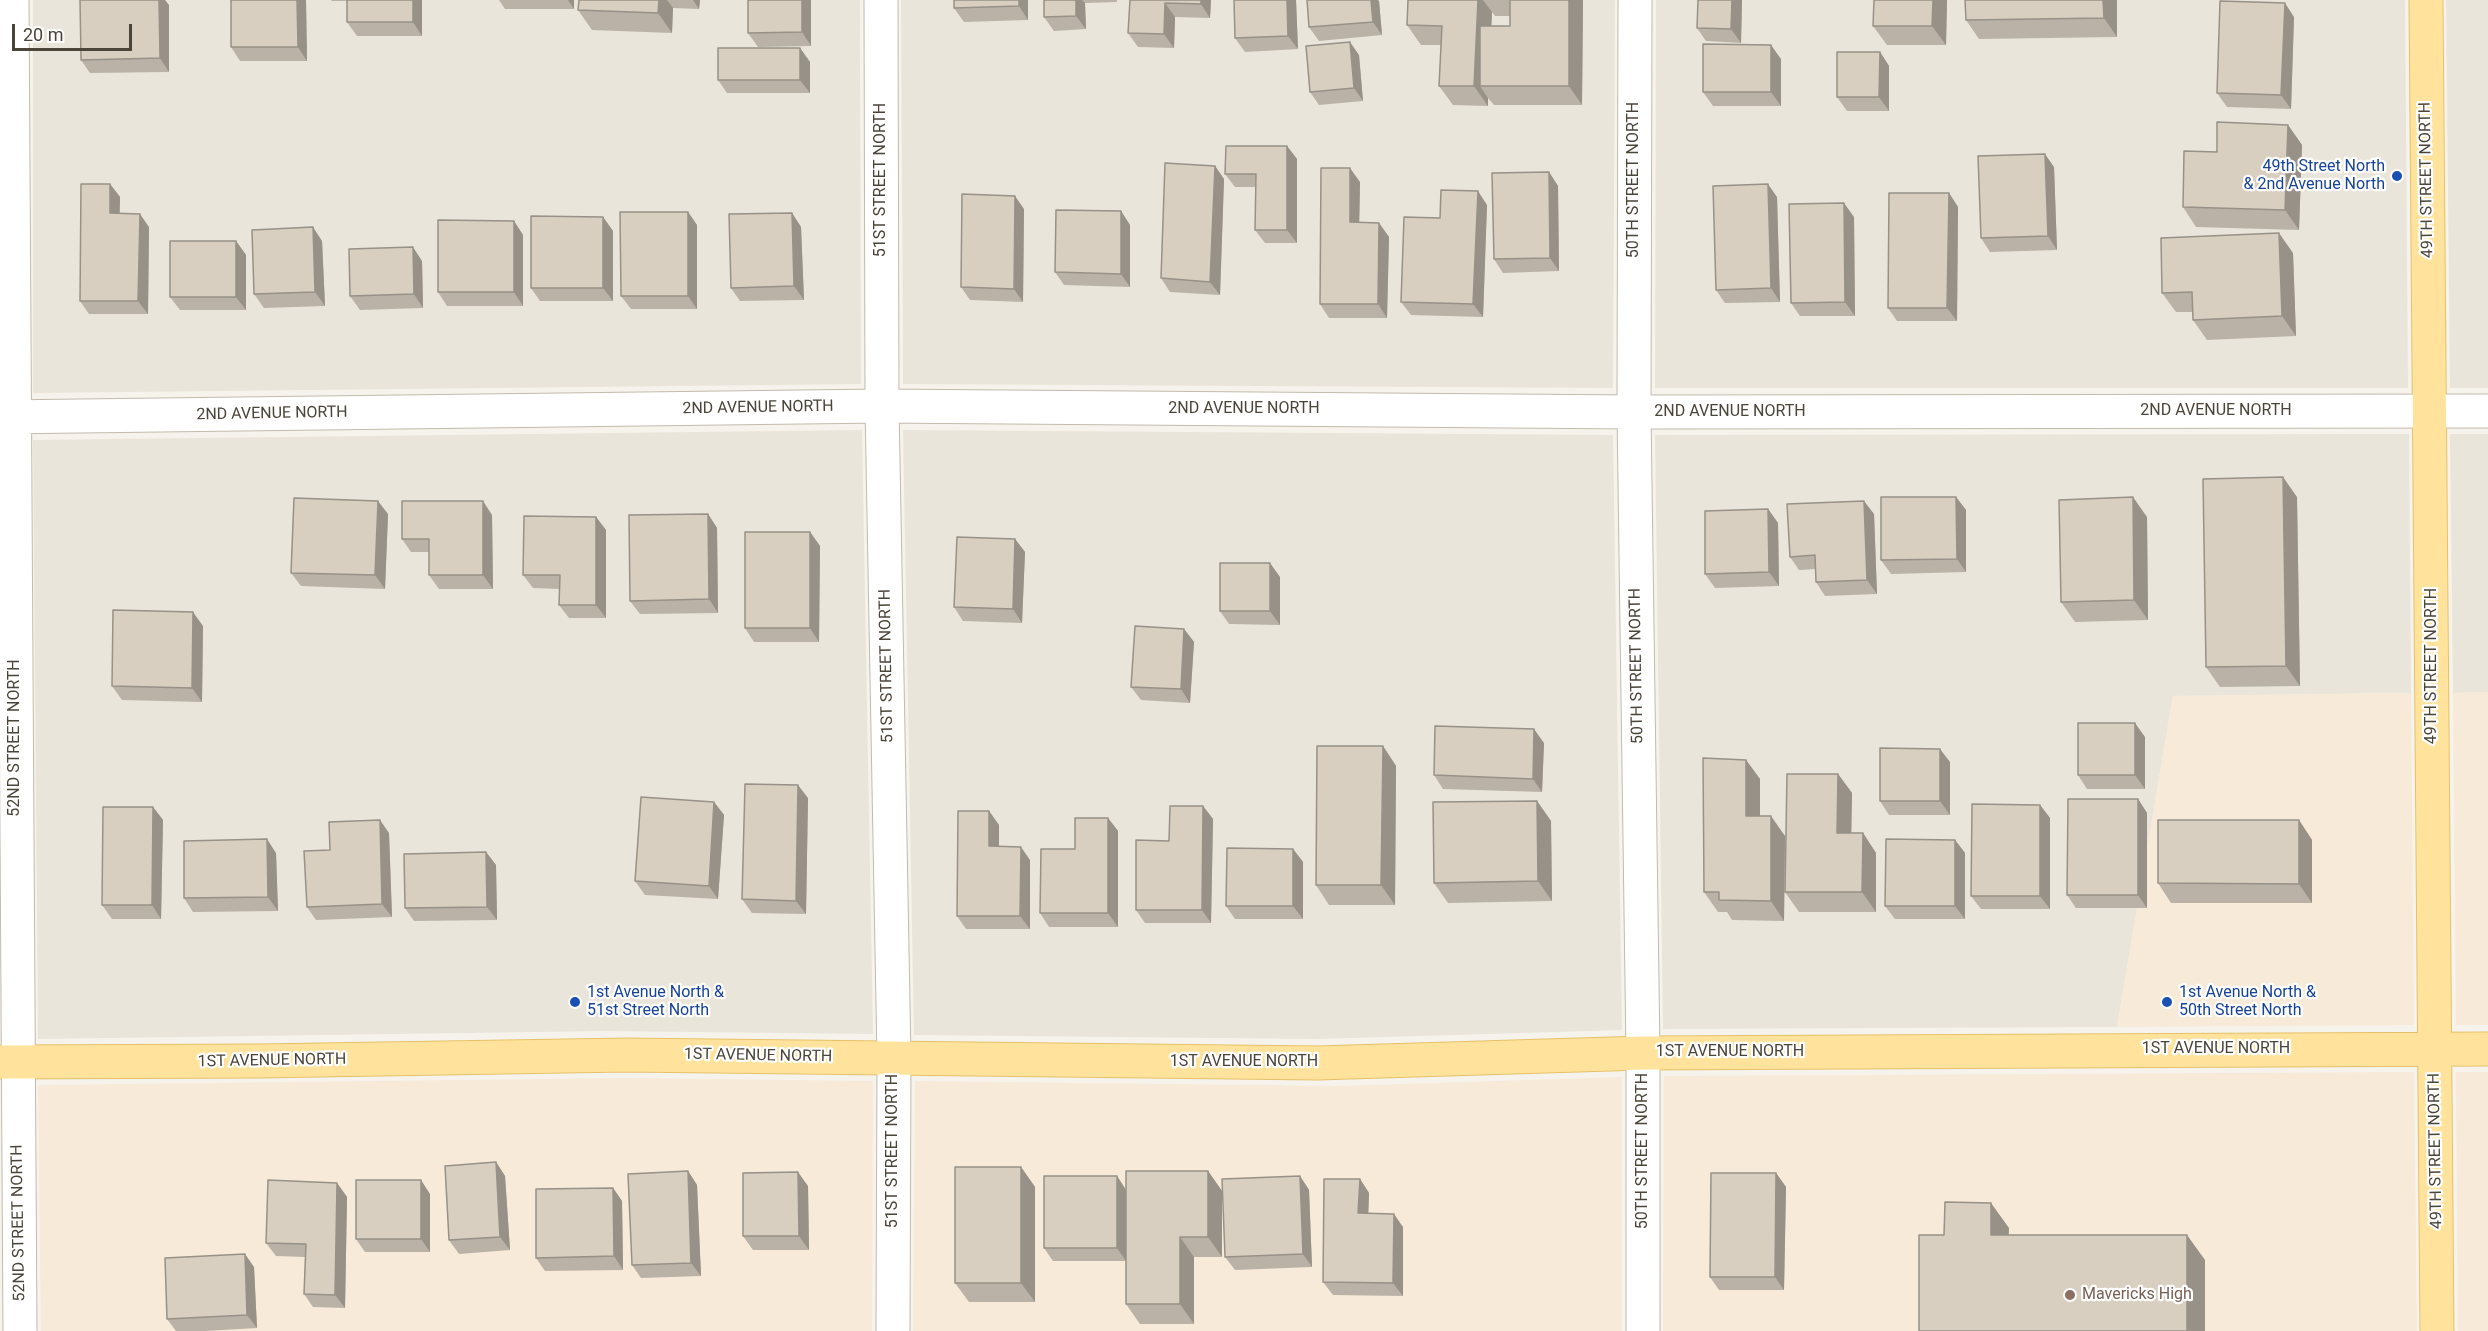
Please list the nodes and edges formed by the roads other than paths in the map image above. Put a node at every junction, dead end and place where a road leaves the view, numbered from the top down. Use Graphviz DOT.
graph roads {
  1 [pos="12,0"];
  2 [pos="880,0"];
  3 [pos="1635,0"];
  4 [pos="2426,0"];
  5 [pos="882,406"];
  6 [pos="2430,411"];
  7 [pos="2488,411"];
  8 [pos="1634,412"];
  9 [pos="6,417"];
  10 [pos="2435,1049"];
  11 [pos="2488,1049"];
  12 [pos="1643,1053"];
  13 [pos="894,1058"];
  14 [pos="9,1062"];
  15 [pos="20,1331"];
  16 [pos="893,1331"];
  17 [pos="1643,1331"];
  18 [pos="2438,1331"];
  1 -- 9 [label="street, 52ND STREET NORTH"];
  2 -- 5 [label="street, 51ST STREET NORTH"];
  3 -- 8 [label="street, 50TH STREET NORTH"];
  4 -- 6 [label="main road, 49TH STREET NORTH"];
  5 -- 8 [label="street, 2ND AVENUE NORTH"];
  5 -- 9 [label="street, 2ND AVENUE NORTH"];
  5 -- 13 [label="street, 51ST STREET NORTH"];
  6 -- 7 [label="street, 2ND AVENUE NORTH"];
  6 -- 8 [label="street, 2ND AVENUE NORTH"];
  6 -- 10 [label="main road, 49TH STREET NORTH"];
  8 -- 12 [label="street, 50TH STREET NORTH"];
  9 -- 14 [label="street, 52ND STREET NORTH"];
  10 -- 11 [label="main road, 1ST AVENUE NORTH"];
  10 -- 12 [label="main road, 1ST AVENUE NORTH"];
  10 -- 18 [label="main road, 49TH STREET NORTH"];
  12 -- 13 [label="main road, 1ST AVENUE NORTH"];
  12 -- 17 [label="street, 50TH STREET NORTH"];
  13 -- 14 [label="main road, 1ST AVENUE NORTH"];
  13 -- 16 [label="street, 51ST STREET NORTH"];
  14 -- 15 [label="street, 52ND STREET NORTH"];
}
